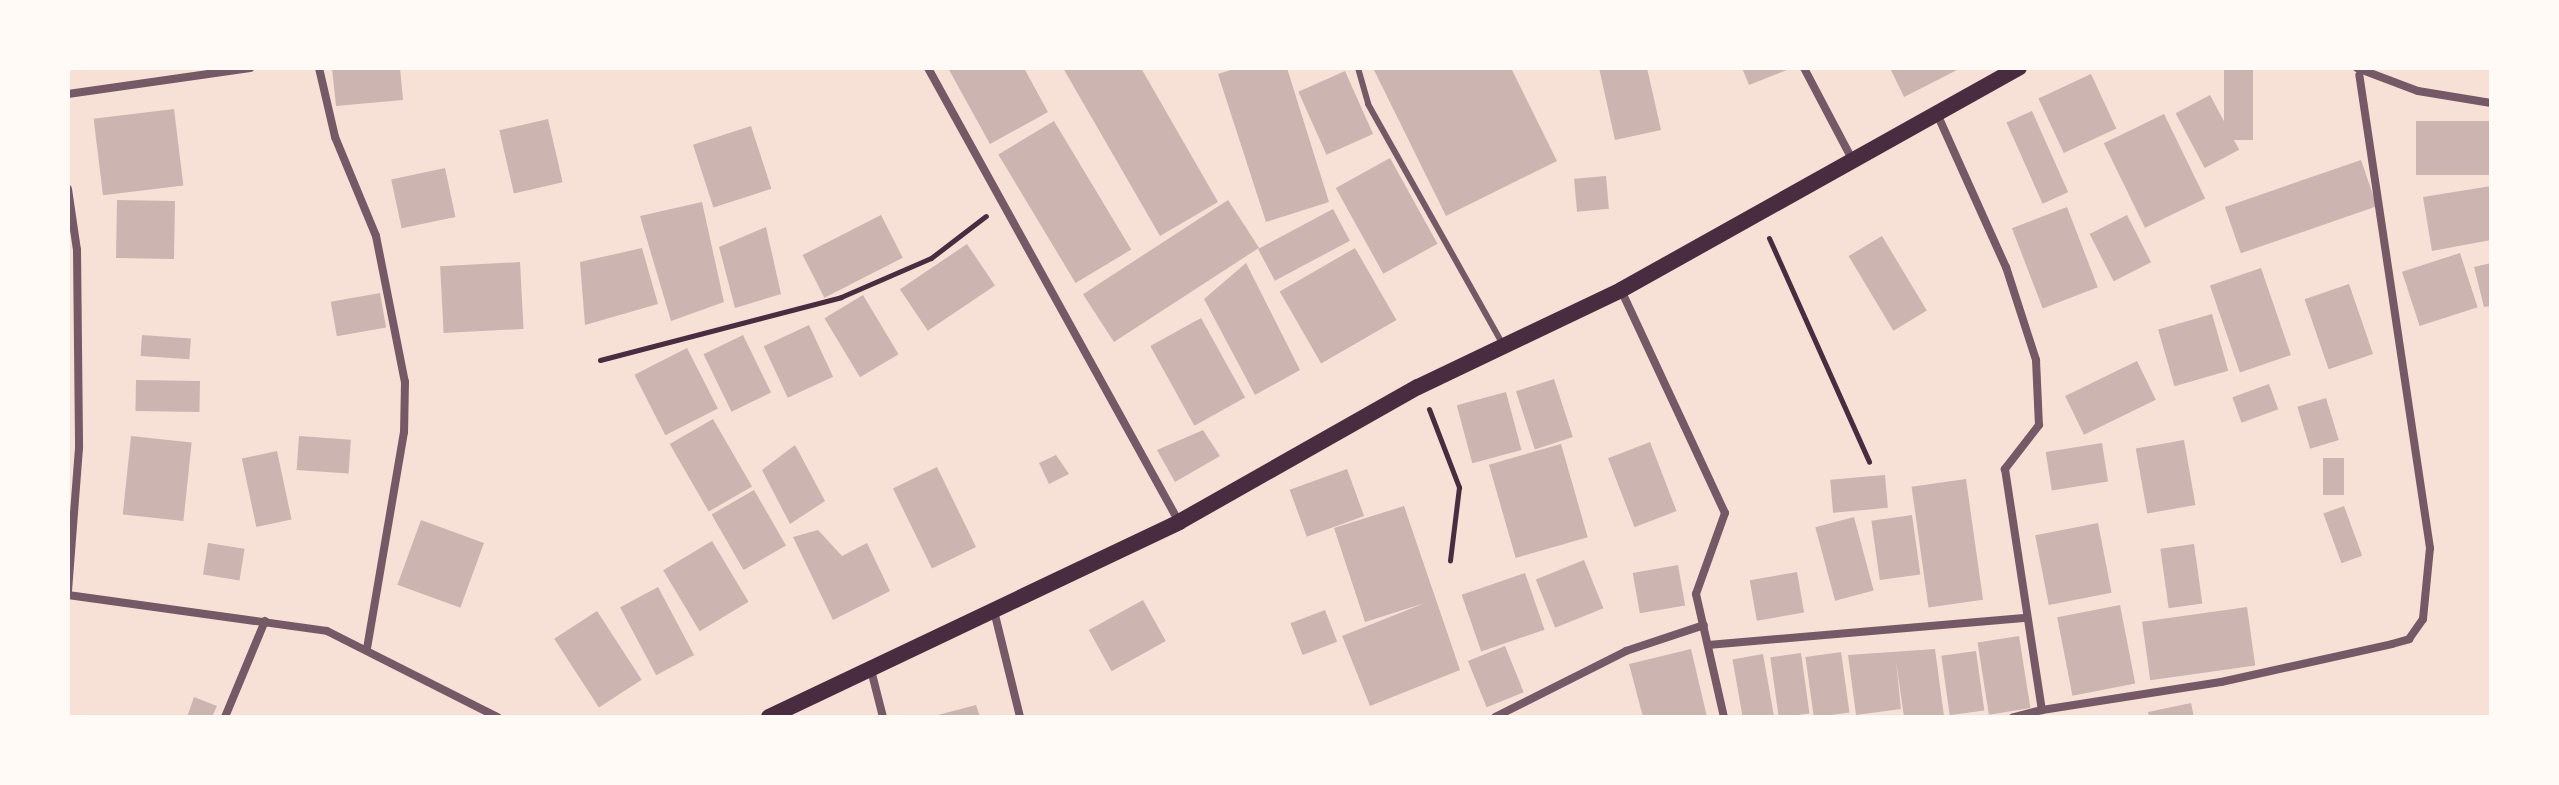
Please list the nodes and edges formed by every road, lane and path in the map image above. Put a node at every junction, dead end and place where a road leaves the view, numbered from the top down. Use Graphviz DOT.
graph roads {
  1 [pos="250,68"];
  2 [pos="319,68"];
  3 [pos="928,68"];
  4 [pos="1358,68"];
  5 [pos="1804,68"];
  6 [pos="2019,68"];
  7 [pos="2358,71"];
  8 [pos="68,94"];
  9 [pos="2491,103"];
  10 [pos="1938,116"];
  11 [pos="1853,162"];
  12 [pos="68,189"];
  13 [pos="1006,201"];
  14 [pos="1759,215"];
  15 [pos="1621,290"];
  16 [pos="1503,345"];
  17 [pos="600,360"];
  18 [pos="1418,387"];
  19 [pos="1869,462"];
  20 [pos="1179,522"];
  21 [pos="1450,560"];
  22 [pos="68,593"];
  23 [pos="995,615"];
  24 [pos="2024,618"];
  25 [pos="265,621"];
  26 [pos="1704,625"];
  27 [pos="1708,645"];
  28 [pos="367,648"];
  29 [pos="871,670"];
  30 [pos="2042,710"];
  31 [pos="225,717"];
  32 [pos="497,717"];
  33 [pos="769,717"];
  34 [pos="883,717"];
  35 [pos="1020,717"];
  36 [pos="1495,717"];
  37 [pos="1724,717"];
  38 [pos="2013,717"];
  1 -- 8 [label="street"];
  2 -- 28 [label="street"];
  3 -- 13 [label="street"];
  4 -- 16 [label="lane"];
  5 -- 11 [label="street"];
  6 -- 10 [label="main road"];
  7 -- 9 [label="street"];
  7 -- 30 [label="street"];
  10 -- 11 [label="main road"];
  10 -- 24 [label="street"];
  11 -- 14 [label="main road"];
  12 -- 22 [label="street"];
  13 -- 17 [label="path"];
  13 -- 20 [label="street"];
  14 -- 15 [label="main road"];
  14 -- 19 [label="path"];
  15 -- 16 [label="main road"];
  15 -- 26 [label="street"];
  16 -- 18 [label="main road"];
  18 -- 20 [label="main road"];
  18 -- 21 [label="path"];
  20 -- 23 [label="main road"];
  22 -- 25 [label="street"];
  23 -- 29 [label="main road"];
  23 -- 35 [label="street"];
  24 -- 27 [label="street"];
  24 -- 30 [label="street"];
  25 -- 28 [label="street"];
  25 -- 31 [label="street"];
  26 -- 27 [label="street"];
  26 -- 36 [label="street"];
  27 -- 37 [label="street"];
  28 -- 32 [label="street"];
  29 -- 33 [label="main road"];
  29 -- 34 [label="street"];
  30 -- 38 [label="street"];
}
